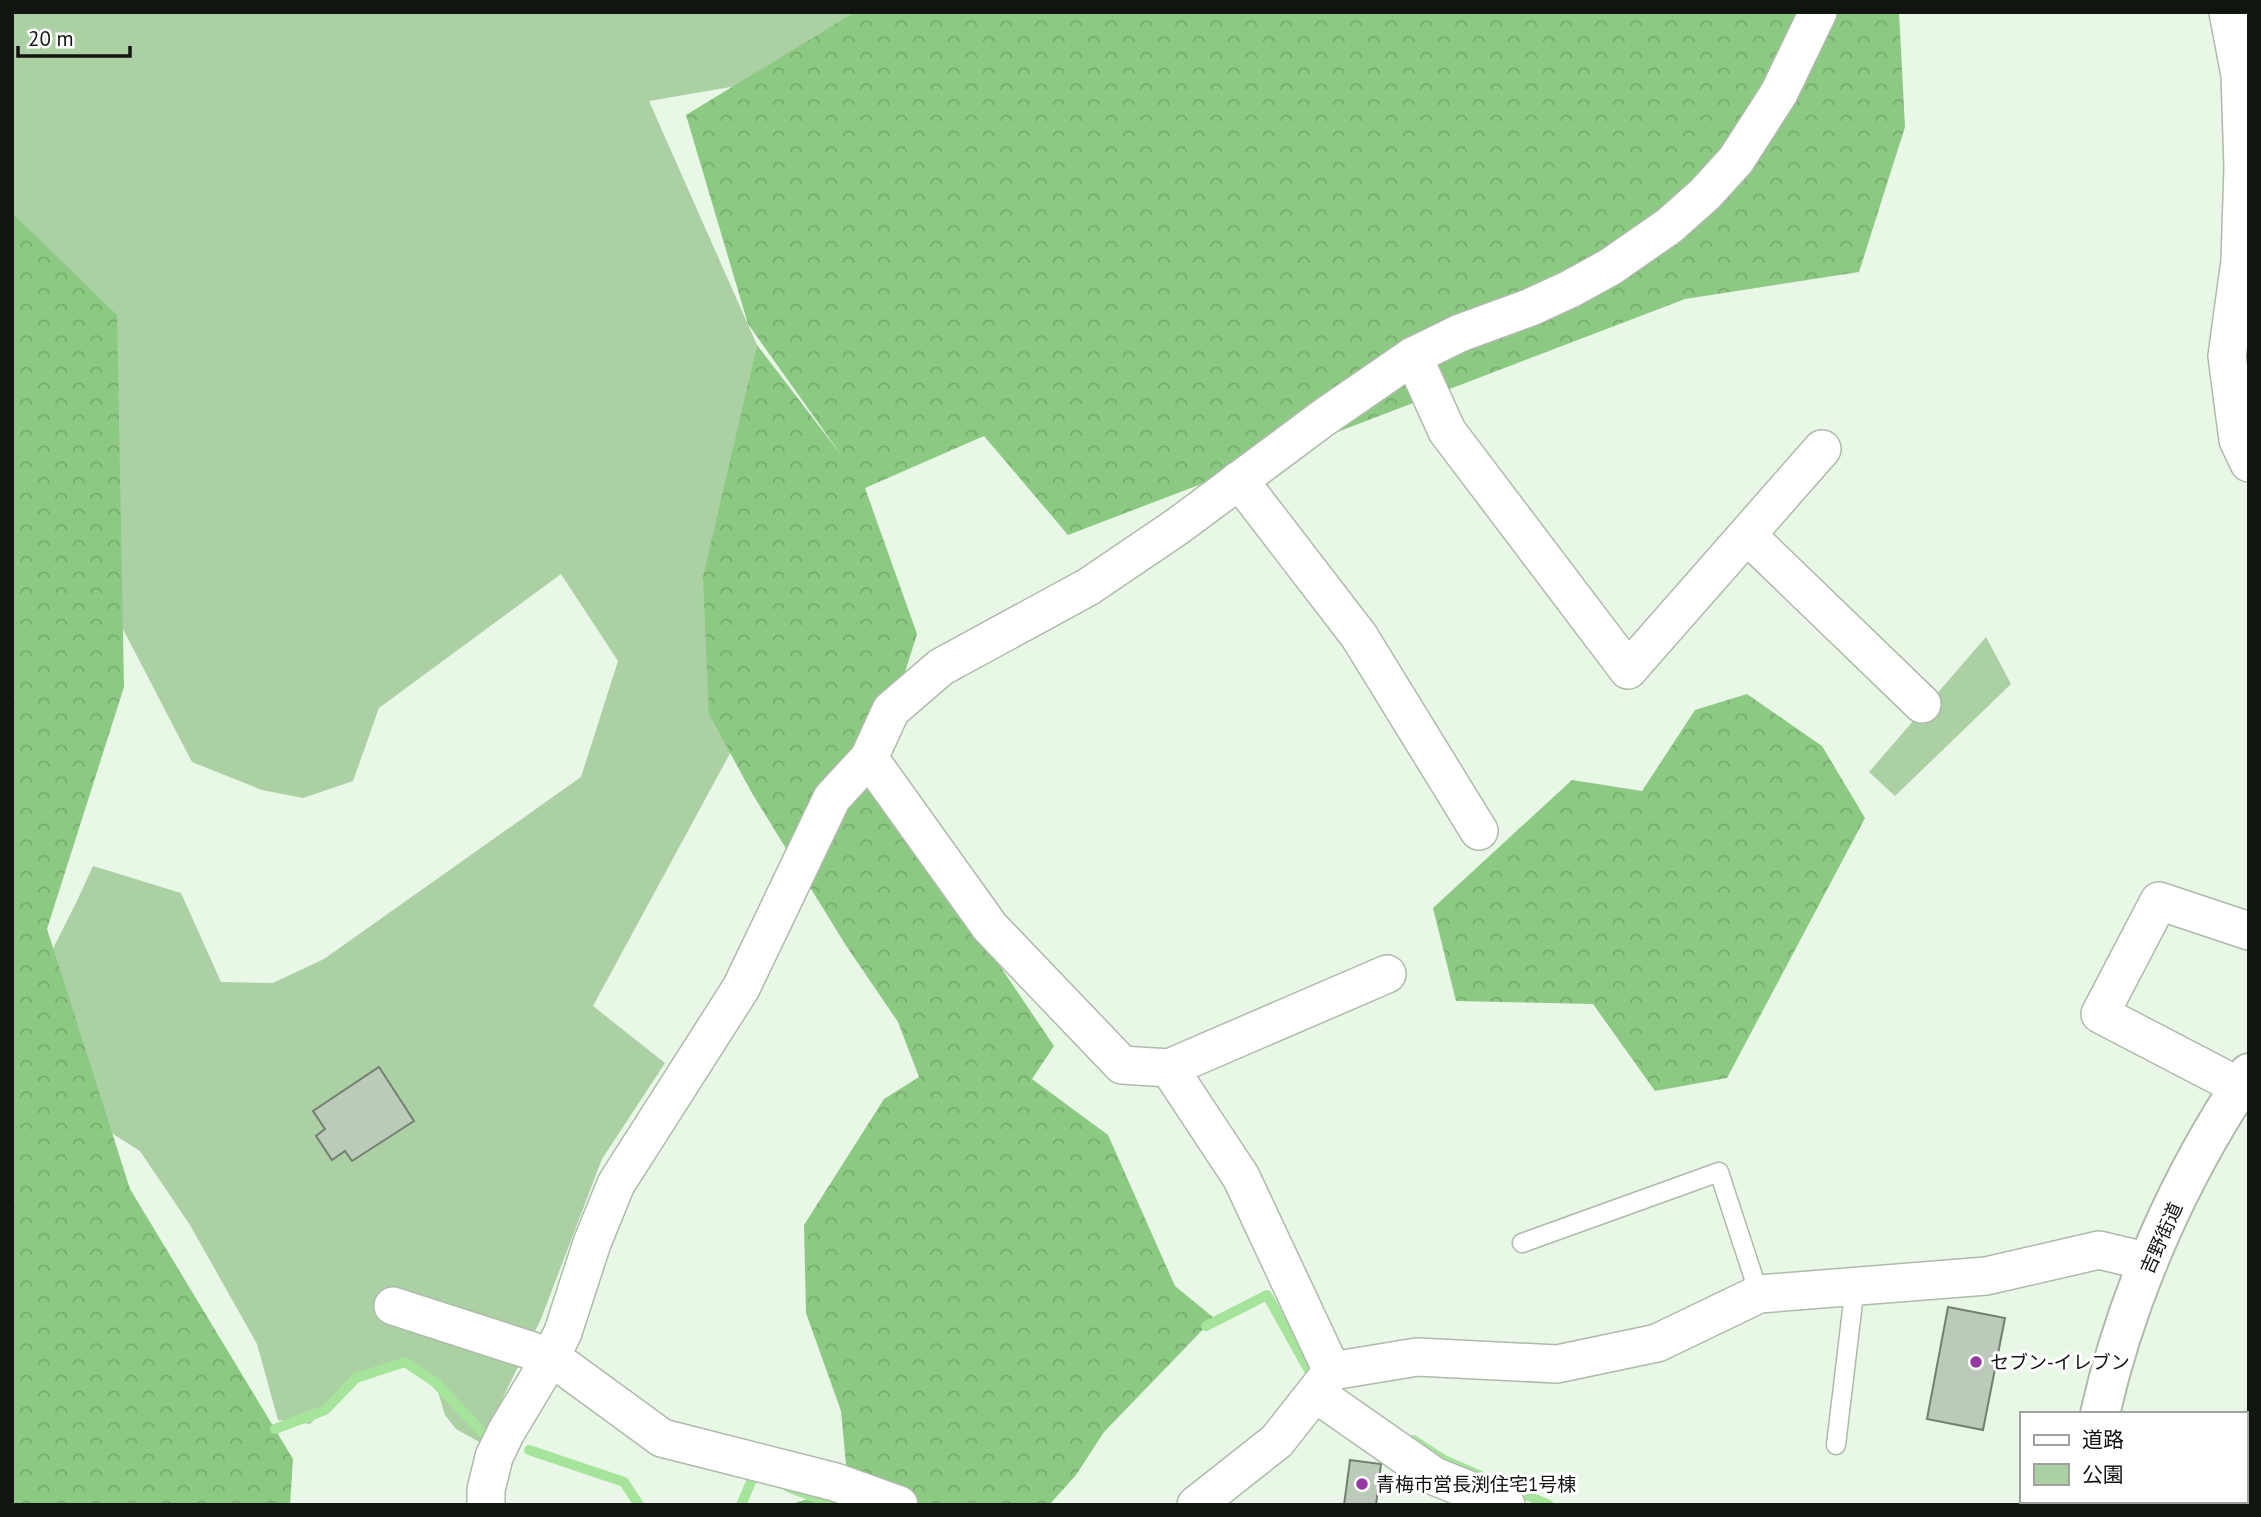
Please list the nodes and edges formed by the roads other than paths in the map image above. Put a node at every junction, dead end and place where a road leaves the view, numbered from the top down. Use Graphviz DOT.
graph roads {
  1 [pos="1818,12"];
  2 [pos="2228,12"];
  3 [pos="2244,77"];
  4 [pos="1413,356"];
  5 [pos="1822,449"];
  6 [pos="2249,463"];
  7 [pos="1239,480"];
  8 [pos="1747,535"];
  9 [pos="1922,704"];
  10 [pos="869,758"];
  11 [pos="1479,831"];
  12 [pos="2249,931"];
  13 [pos="1387,974"];
  14 [pos="1169,1069"];
  15 [pos="2244,1080"];
  16 [pos="1522,1243"];
  17 [pos="2149,1262"];
  18 [pos="1855,1285"];
  19 [pos="1759,1294"];
  20 [pos="393,1306"];
  21 [pos="551,1357"];
  22 [pos="1323,1382"];
  23 [pos="2100,1412"];
  24 [pos="1836,1445"];
  25 [pos="1431,1490"];
  26 [pos="486,1505"];
  27 [pos="899,1505"];
  28 [pos="1196,1505"];
  29 [pos="1506,1505"];
  1 -- 4 [label="street"];
  2 -- 3 [label="street"];
  3 -- 6 [label="street"];
  4 -- 7 [label="street"];
  4 -- 8 [label="street"];
  5 -- 8 [label="street"];
  7 -- 10 [label="street"];
  7 -- 11 [label="street"];
  8 -- 9 [label="street"];
  10 -- 14 [label="street"];
  10 -- 21 [label="street"];
  12 -- 15 [label="street"];
  13 -- 14 [label="street"];
  14 -- 22 [label="street"];
  15 -- 17 [label="highway, 吉野街道"];
  16 -- 19 [label="lane"];
  17 -- 18 [label="street"];
  17 -- 23 [label="highway, 吉野街道"];
  18 -- 19 [label="street"];
  18 -- 24 [label="lane"];
  19 -- 22 [label="street"];
  20 -- 21 [label="street"];
  21 -- 26 [label="street"];
  21 -- 27 [label="street"];
  22 -- 25 [label="street"];
  22 -- 28 [label="street"];
  25 -- 29 [label="street"];
}
